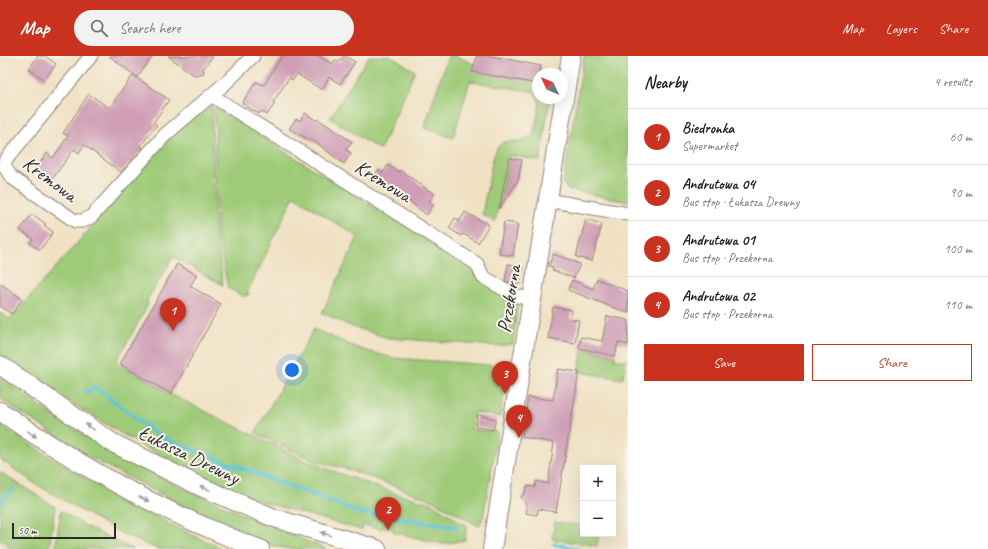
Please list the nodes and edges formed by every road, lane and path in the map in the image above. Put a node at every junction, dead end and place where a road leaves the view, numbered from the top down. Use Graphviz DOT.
graph roads {
  1 [pos="91,56"];
  2 [pos="253,56"];
  3 [pos="571,56"];
  4 [pos="211,95"];
  5 [pos="547,200"];
  6 [pos="628,214"];
  7 [pos="531,299"];
  8 [pos="0,365"];
  9 [pos="0,411"];
  10 [pos="260,549"];
  11 [pos="377,549"];
  12 [pos="492,549"];
  1 -- 4 [label="street, Kremowa"];
  2 -- 4 [label="street, Kremowa"];
  3 -- 5 [label="main road, Przekorna"];
  4 -- 7 [label="street, Kremowa"];
  5 -- 6 [label="street"];
  5 -- 7 [label="main road, Przekorna"];
  7 -- 12 [label="main road, Przekorna"];
  11 -- 8 [label="main road, Łukasza Drewny, one-way"];
  9 -- 10 [label="main road, one-way"];
}
